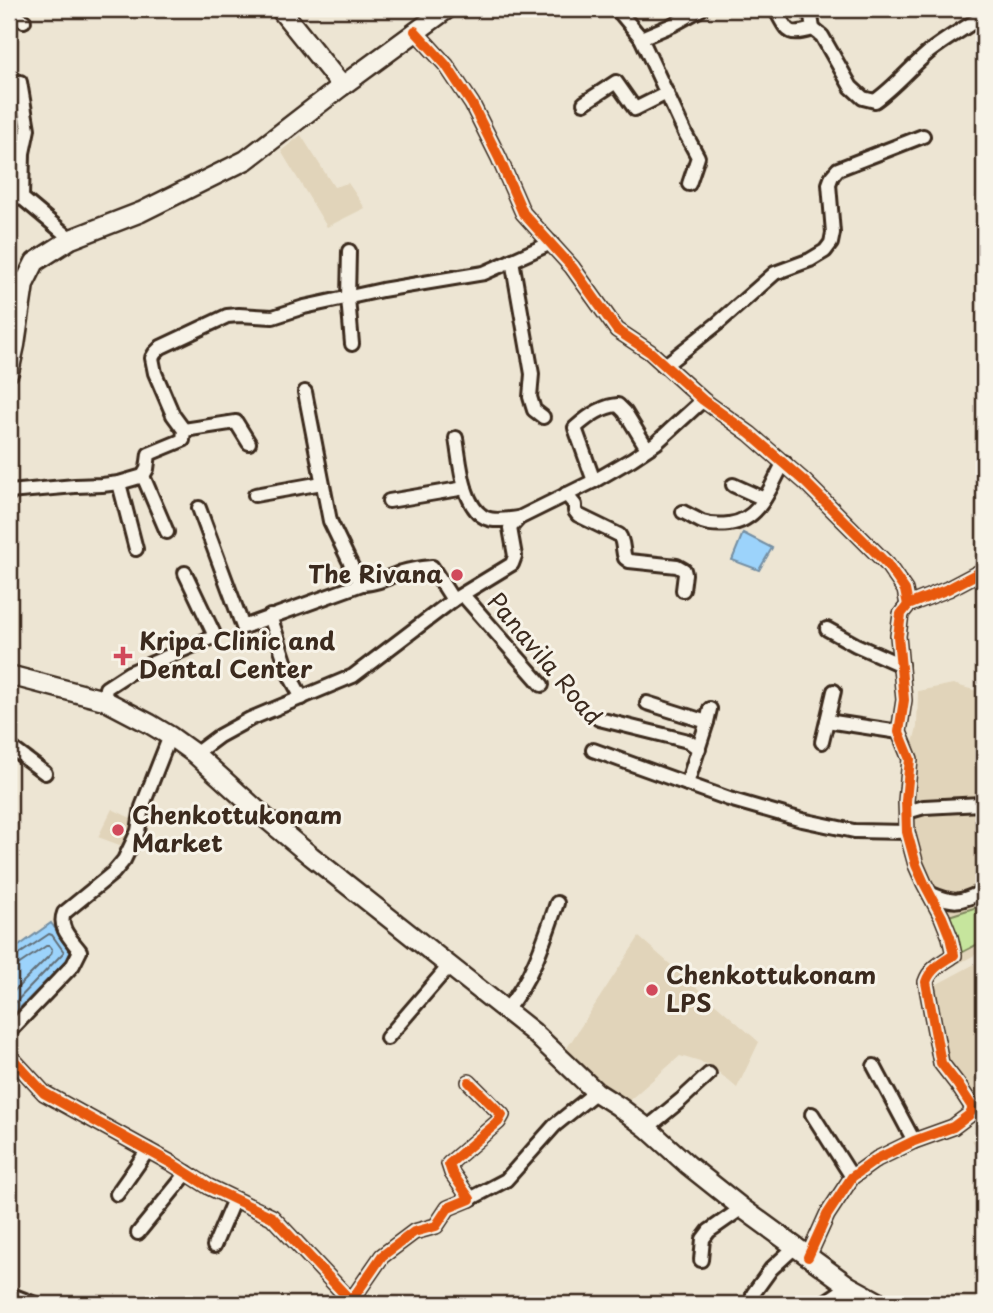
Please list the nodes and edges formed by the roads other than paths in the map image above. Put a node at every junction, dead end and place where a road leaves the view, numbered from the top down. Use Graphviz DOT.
graph roads {
  1 [pos="280,9"];
  2 [pos="447,9"];
  3 [pos="617,9"];
  4 [pos="701,9"];
  5 [pos="775,9"];
  6 [pos="810,9"];
  7 [pos="9,12"];
  8 [pos="984,15"];
  9 [pos="24,21"];
  10 [pos="813,29"];
  11 [pos="415,31"];
  12 [pos="641,38"];
  13 [pos="9,81"];
  14 [pos="342,86"];
  15 [pos="667,93"];
  16 [pos="584,103"];
  17 [pos="923,135"];
  18 [pos="690,184"];
  19 [pos="71,239"];
  20 [pos="551,243"];
  21 [pos="349,251"];
  22 [pos="512,260"];
  23 [pos="9,273"];
  24 [pos="24,284"];
  25 [pos="348,298"];
  26 [pos="352,344"];
  27 [pos="664,366"];
  28 [pos="9,372"];
  29 [pos="305,392"];
  30 [pos="703,400"];
  31 [pos="543,416"];
  32 [pos="184,430"];
  33 [pos="457,438"];
  34 [pos="249,443"];
  35 [pos="647,448"];
  36 [pos="784,462"];
  37 [pos="143,476"];
  38 [pos="594,481"];
  39 [pos="119,483"];
  40 [pos="322,483"];
  41 [pos="733,485"];
  42 [pos="465,488"];
  43 [pos="9,492"];
  44 [pos="566,494"];
  45 [pos="255,495"];
  46 [pos="764,499"];
  47 [pos="388,500"];
  48 [pos="199,508"];
  49 [pos="683,512"];
  50 [pos="511,522"];
  51 [pos="167,532"];
  52 [pos="136,549"];
  53 [pos="984,570"];
  54 [pos="185,573"];
  55 [pos="362,583"];
  56 [pos="683,590"];
  57 [pos="458,597"];
  58 [pos="908,605"];
  59 [pos="270,616"];
  60 [pos="827,629"];
  61 [pos="901,665"];
  62 [pos="9,675"];
  63 [pos="542,685"];
  64 [pos="834,691"];
  65 [pos="302,698"];
  66 [pos="104,700"];
  67 [pos="647,703"];
  68 [pos="598,719"];
  69 [pos="827,721"];
  70 [pos="899,732"];
  71 [pos="170,736"];
  72 [pos="822,742"];
  73 [pos="9,746"];
  74 [pos="699,749"];
  75 [pos="593,750"];
  76 [pos="195,754"];
  77 [pos="45,773"];
  78 [pos="687,785"];
  79 [pos="981,804"];
  80 [pos="907,812"];
  81 [pos="907,832"];
  82 [pos="984,891"];
  83 [pos="929,893"];
  84 [pos="557,903"];
  85 [pos="449,966"];
  86 [pos="506,1010"];
  87 [pos="9,1032"];
  88 [pos="387,1038"];
  89 [pos="9,1055"];
  90 [pos="874,1066"];
  91 [pos="709,1074"];
  92 [pos="469,1082"];
  93 [pos="596,1092"];
  94 [pos="812,1114"];
  95 [pos="647,1128"];
  96 [pos="914,1141"];
  97 [pos="148,1150"];
  98 [pos="187,1173"];
  99 [pos="852,1177"];
  100 [pos="117,1194"];
  101 [pos="234,1199"];
  102 [pos="470,1199"];
  103 [pos="742,1208"];
  104 [pos="138,1233"];
  105 [pos="214,1246"];
  106 [pos="801,1252"];
  107 [pos="701,1260"];
  108 [pos="849,1286"];
  109 [pos="9,1294"];
  110 [pos="753,1294"];
  111 [pos="350,1303"];
  112 [pos="35,1304"];
  113 [pos="822,1304"];
  114 [pos="882,1304"];
  1 -- 14 [label="main road"];
  2 -- 11 [label="main road"];
  3 -- 12 [label="street"];
  4 -- 12 [label="street"];
  5 -- 10 [label="street"];
  6 -- 10 [label="street"];
  7 -- 9 [label="street"];
  8 -- 10 [label="street"];
  11 -- 14 [label="main road"];
  11 -- 20 [label="street"];
  12 -- 15 [label="street"];
  13 -- 19 [label="street"];
  14 -- 19 [label="main road"];
  15 -- 16 [label="street"];
  15 -- 18 [label="street"];
  17 -- 27 [label="street"];
  19 -- 24 [label="main road"];
  20 -- 22 [label="street"];
  20 -- 27 [label="street"];
  21 -- 25 [label="street"];
  22 -- 25 [label="street"];
  22 -- 31 [label="street"];
  23 -- 24 [label="street"];
  24 -- 28 [label="main road"];
  25 -- 26 [label="street"];
  25 -- 32 [label="street"];
  27 -- 30 [label="street"];
  29 -- 40 [label="street"];
  30 -- 35 [label="street"];
  30 -- 36 [label="street"];
  32 -- 34 [label="street"];
  32 -- 37 [label="street"];
  33 -- 42 [label="street"];
  35 -- 38 [label="street"];
  35 -- 38 [label="street"];
  36 -- 46 [label="street"];
  36 -- 58 [label="street"];
  37 -- 39 [label="street"];
  37 -- 51 [label="street"];
  38 -- 44 [label="street"];
  39 -- 43 [label="street"];
  39 -- 52 [label="street"];
  40 -- 45 [label="street"];
  40 -- 55 [label="street"];
  41 -- 46 [label="street"];
  42 -- 47 [label="street"];
  42 -- 50 [label="street"];
  44 -- 50 [label="street"];
  44 -- 56 [label="street"];
  46 -- 49 [label="street"];
  48 -- 59 [label="street"];
  50 -- 57 [label="street"];
  53 -- 58 [label="street"];
  54 -- 66 [label="street"];
  55 -- 57 [label="street, Panavila Road"];
  55 -- 59 [label="street"];
  57 -- 63 [label="street, Panavila Road"];
  57 -- 65 [label="street"];
  58 -- 61 [label="street"];
  59 -- 65 [label="street"];
  60 -- 61 [label="street"];
  61 -- 70 [label="street"];
  62 -- 66 [label="main road"];
  64 -- 69 [label="street"];
  65 -- 76 [label="street"];
  66 -- 71 [label="main road"];
  67 -- 74 [label="street"];
  68 -- 74 [label="street"];
  69 -- 70 [label="street"];
  69 -- 72 [label="street"];
  70 -- 80 [label="street"];
  71 -- 76 [label="main road"];
  71 -- 87 [label="street"];
  73 -- 77 [label="street"];
  74 -- 78 [label="street"];
  75 -- 78 [label="street"];
  76 -- 85 [label="main road"];
  78 -- 81 [label="street"];
  79 -- 80 [label="street"];
  80 -- 81 [label="street"];
  81 -- 83 [label="street"];
  82 -- 83 [label="street"];
  83 -- 96 [label="street"];
  84 -- 86 [label="street"];
  85 -- 86 [label="main road"];
  85 -- 88 [label="street"];
  86 -- 93 [label="main road"];
  89 -- 97 [label="street"];
  90 -- 96 [label="street"];
  91 -- 95 [label="street"];
  92 -- 102 [label="street"];
  93 -- 95 [label="main road"];
  93 -- 102 [label="street"];
  94 -- 99 [label="street"];
  95 -- 103 [label="main road"];
  96 -- 99 [label="street"];
  97 -- 98 [label="street"];
  97 -- 100 [label="street"];
  98 -- 101 [label="street"];
  98 -- 104 [label="street"];
  99 -- 106 [label="street"];
  101 -- 105 [label="street"];
  101 -- 111 [label="street"];
  102 -- 111 [label="street"];
  103 -- 106 [label="main road"];
  103 -- 107 [label="street"];
  106 -- 108 [label="main road"];
  106 -- 110 [label="street"];
  108 -- 113 [label="street"];
  108 -- 114 [label="main road"];
  109 -- 112 [label="street"];
}
